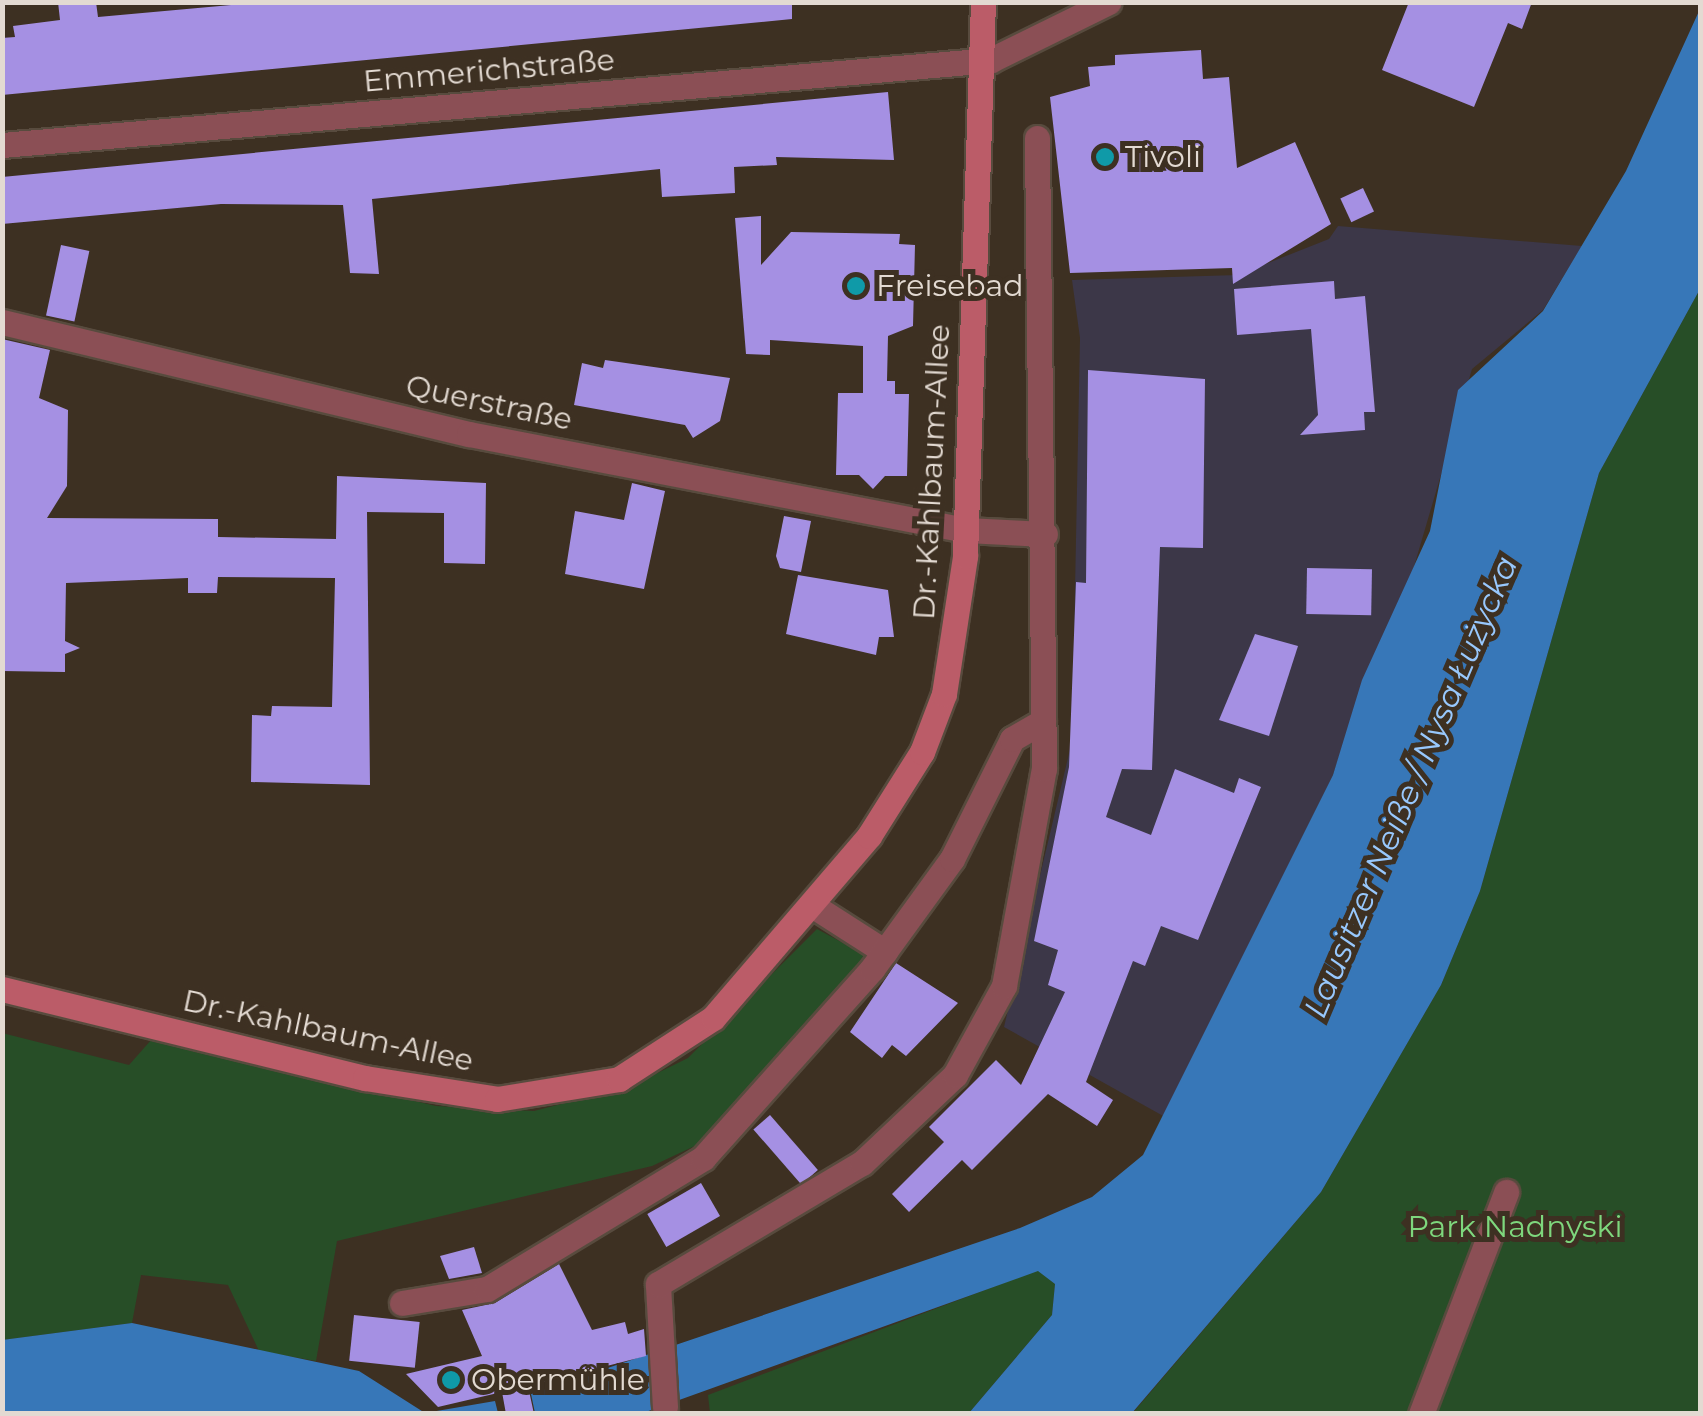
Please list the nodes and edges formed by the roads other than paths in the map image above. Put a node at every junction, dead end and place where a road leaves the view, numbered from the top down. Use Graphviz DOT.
graph roads {
  1 [pos="983,2"];
  2 [pos="1109,2"];
  3 [pos="980,62"];
  4 [pos="1037,138"];
  5 [pos="2,144"];
  6 [pos="2,322"];
  7 [pos="966,530"];
  8 [pos="1046,534"];
  9 [pos="1043,720"];
  10 [pos="815,907"];
  11 [pos="885,952"];
  12 [pos="2,989"];
  13 [pos="1506,1192"];
  14 [pos="402,1303"];
  15 [pos="665,1407"];
  16 [pos="1421,1414"];
  1 -- 3 [label="main road, Dr.-Kahlbaum-Allee"];
  2 -- 3 [label="street, Emmerichstraße"];
  3 -- 5 [label="street, Emmerichstraße"];
  3 -- 7 [label="main road, Dr.-Kahlbaum-Allee"];
  4 -- 8 [label="street"];
  6 -- 7 [label="street, Querstraße"];
  7 -- 8 [label="street, Querstraße"];
  7 -- 10 [label="main road, Dr.-Kahlbaum-Allee"];
  8 -- 9 [label="street"];
  9 -- 11 [label="street"];
  9 -- 15 [label="street"];
  10 -- 11 [label="street"];
  10 -- 12 [label="main road, Dr.-Kahlbaum-Allee"];
  11 -- 14 [label="street"];
  13 -- 16 [label="street"];
}
